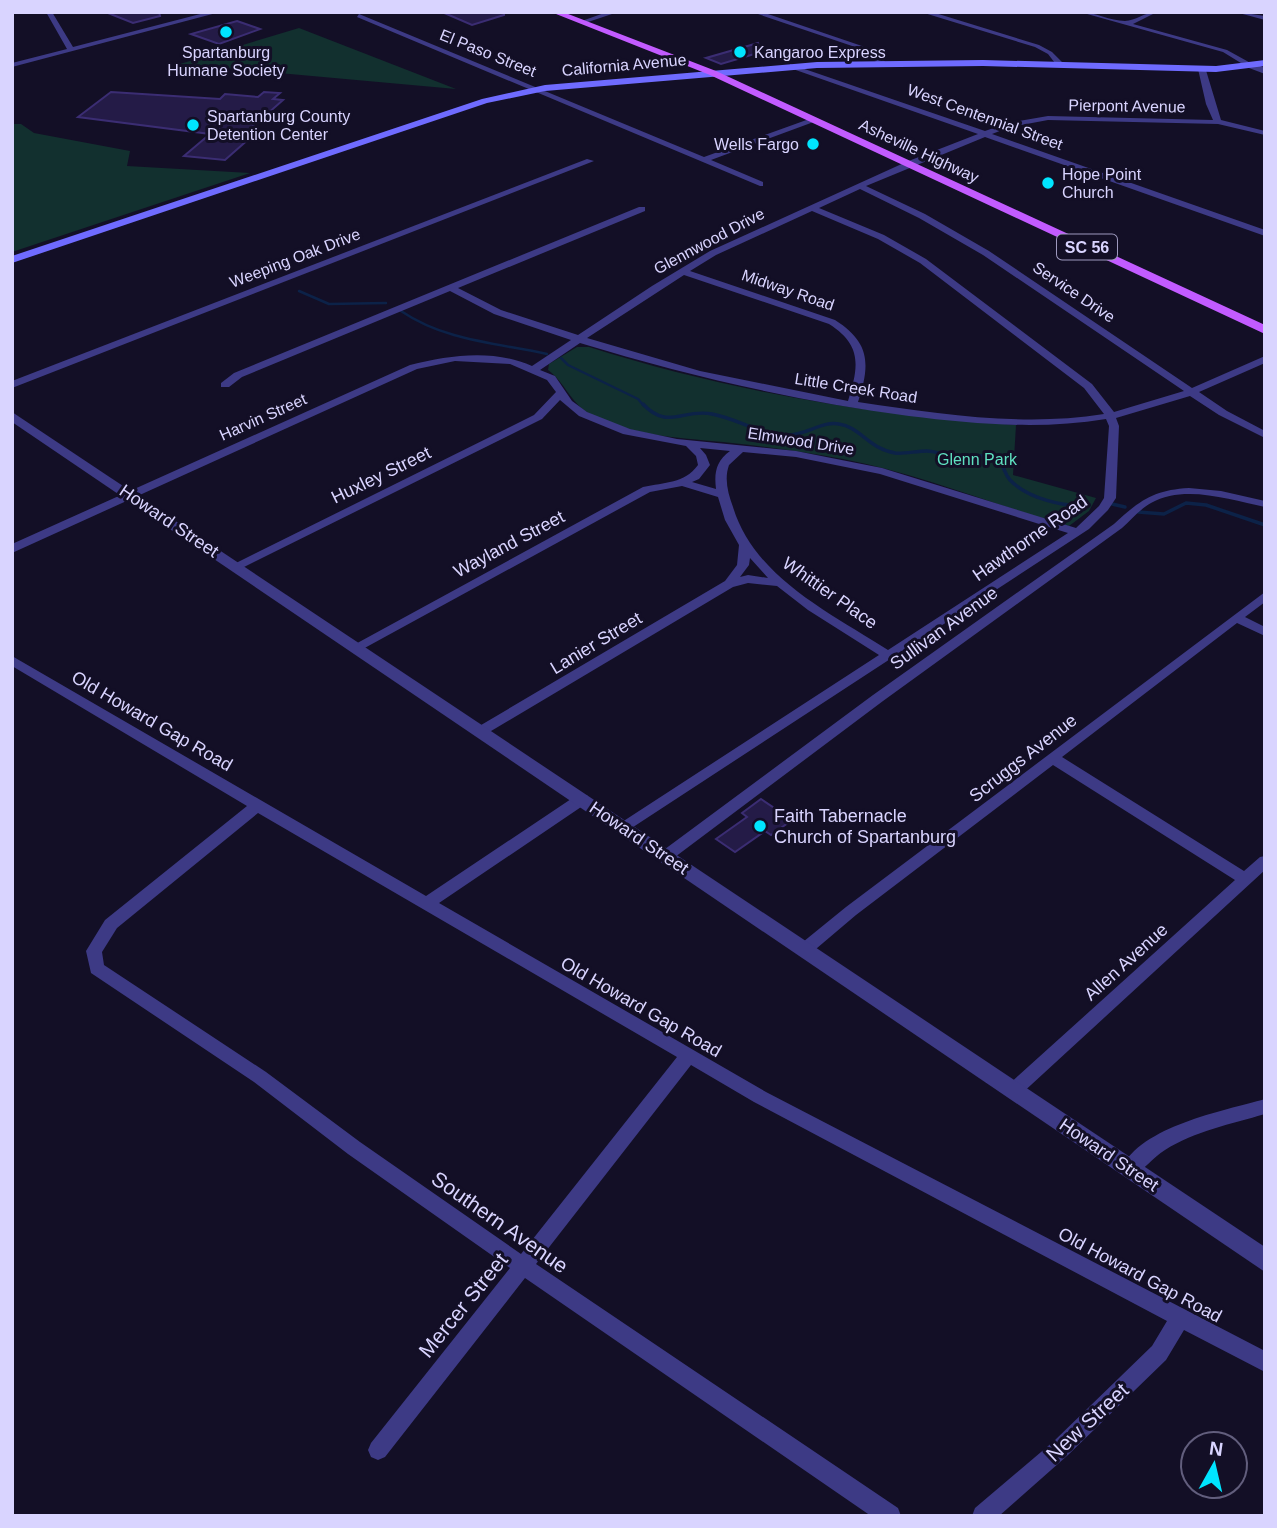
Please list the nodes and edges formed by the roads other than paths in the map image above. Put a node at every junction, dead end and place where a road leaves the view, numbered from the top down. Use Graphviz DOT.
graph roads {
  1 [pos="49,12"];
  2 [pos="218,12"];
  3 [pos="555,12"];
  4 [pos="615,12"];
  5 [pos="755,12"];
  6 [pos="924,12"];
  7 [pos="1083,12"];
  8 [pos="1154,12"];
  9 [pos="1241,12"];
  10 [pos="359,16"];
  11 [pos="1265,19"];
  12 [pos="582,22"];
  13 [pos="1126,24"];
  14 [pos="71,50"];
  15 [pos="883,63"];
  16 [pos="1265,63"];
  17 [pos="12,65"];
  18 [pos="821,65"];
  19 [pos="1061,65"];
  20 [pos="793,66"];
  21 [pos="1252,66"];
  22 [pos="1202,69"];
  23 [pos="1265,71"];
  24 [pos="813,72"];
  25 [pos="712,73"];
  26 [pos="538,89"];
  27 [pos="814,120"];
  28 [pos="1218,122"];
  29 [pos="1265,132"];
  30 [pos="989,133"];
  31 [pos="704,160"];
  32 [pos="590,161"];
  33 [pos="909,164"];
  34 [pos="760,184"];
  35 [pos="859,186"];
  36 [pos="812,208"];
  37 [pos="642,209"];
  38 [pos="1265,233"];
  39 [pos="12,260"];
  40 [pos="682,271"];
  41 [pos="450,287"];
  42 [pos="1265,330"];
  43 [pos="579,339"];
  44 [pos="1265,359"];
  45 [pos="536,368"];
  46 [pos="12,385"];
  47 [pos="225,385"];
  48 [pos="1193,393"];
  49 [pos="560,394"];
  50 [pos="852,405"];
  51 [pos="583,414"];
  52 [pos="541,415"];
  53 [pos="12,416"];
  54 [pos="1111,416"];
  55 [pos="1265,435"];
  56 [pos="689,443"];
  57 [pos="742,448"];
  58 [pos="682,483"];
  59 [pos="129,495"];
  60 [pos="723,495"];
  61 [pos="1265,504"];
  62 [pos="1077,532"];
  63 [pos="745,545"];
  64 [pos="12,549"];
  65 [pos="236,566"];
  66 [pos="781,583"];
  67 [pos="729,584"];
  68 [pos="1265,596"];
  69 [pos="1236,618"];
  70 [pos="1265,632"];
  71 [pos="356,647"];
  72 [pos="889,656"];
  73 [pos="12,660"];
  74 [pos="481,732"];
  75 [pos="1053,758"];
  76 [pos="582,799"];
  77 [pos="258,805"];
  78 [pos="624,828"];
  79 [pos="666,856"];
  80 [pos="1265,861"];
  81 [pos="1245,879"];
  82 [pos="426,904"];
  83 [pos="804,950"];
  84 [pos="688,1056"];
  85 [pos="1013,1091"];
  86 [pos="1265,1106"];
  87 [pos="1130,1170"];
  88 [pos="1265,1261"];
  89 [pos="523,1266"];
  90 [pos="1180,1318"];
  91 [pos="1265,1362"];
  92 [pos="378,1450"];
  93 [pos="890,1516"];
  94 [pos="983,1516"];
  1 -- 14 [label="street"];
  2 -- 14 [label="street"];
  3 -- 12 [label="main road, Asheville Highway / SC 56"];
  4 -- 12 [label="street"];
  5 -- 15 [label="street"];
  6 -- 19 [label="street"];
  7 -- 13 [label="street"];
  8 -- 13 [label="street"];
  9 -- 11 [label="street"];
  10 -- 26 [label="street, El Paso Street"];
  12 -- 25 [label="main road, Asheville Highway / SC 56"];
  13 -- 21 [label="street"];
  14 -- 17 [label="street"];
  15 -- 18 [label="main road, California Avenue"];
  15 -- 19 [label="main road, California Avenue"];
  16 -- 21 [label="main road, California Avenue"];
  18 -- 20 [label="main road, California Avenue"];
  18 -- 24 [label="street"];
  19 -- 22 [label="main road, California Avenue"];
  20 -- 24 [label="street, West Centennial Street"];
  20 -- 25 [label="main road, California Avenue"];
  21 -- 22 [label="main road, California Avenue"];
  21 -- 23 [label="street"];
  22 -- 28 [label="street"];
  24 -- 30 [label="street, West Centennial Street"];
  25 -- 26 [label="main road, California Avenue"];
  25 -- 27 [label="main road, Asheville Highway / SC 56"];
  26 -- 31 [label="street, El Paso Street"];
  26 -- 39 [label="main road, California Avenue"];
  27 -- 31 [label="street"];
  27 -- 33 [label="main road, Asheville Highway / SC 56"];
  28 -- 29 [label="street, Pierpont Avenue"];
  28 -- 30 [label="street, Pierpont Avenue"];
  30 -- 33 [label="street, Pierpont Avenue"];
  30 -- 38 [label="street, West Centennial Street"];
  31 -- 34 [label="street, El Paso Street"];
  32 -- 46 [label="street, Weeping Oak Drive"];
  33 -- 35 [label="street, Glennwood Drive"];
  33 -- 42 [label="main road, Asheville Highway / SC 56"];
  35 -- 36 [label="street, Glennwood Drive"];
  35 -- 48 [label="street, Service Drive"];
  36 -- 40 [label="street, Glennwood Drive"];
  36 -- 54 [label="street"];
  37 -- 41 [label="street"];
  40 -- 43 [label="street, Glennwood Drive"];
  40 -- 50 [label="street, Midway Road"];
  41 -- 43 [label="street, Little Creek Road"];
  41 -- 47 [label="street"];
  43 -- 45 [label="street, Glennwood Drive"];
  43 -- 50 [label="street, Little Creek Road"];
  44 -- 48 [label="street, Little Creek Road"];
  45 -- 49 [label="street, Elmwood Drive"];
  45 -- 59 [label="street, Harvin Street"];
  48 -- 54 [label="street, Little Creek Road"];
  48 -- 55 [label="street, Service Drive"];
  49 -- 51 [label="street, Elmwood Drive"];
  49 -- 52 [label="street, Huxley Street"];
  50 -- 54 [label="street, Little Creek Road"];
  51 -- 52 [label="street, Huxley Street"];
  51 -- 56 [label="street, Elmwood Drive"];
  52 -- 65 [label="street, Huxley Street"];
  53 -- 59 [label="street, Howard Street"];
  54 -- 62 [label="street, Hawthorne Road"];
  56 -- 57 [label="street, Elmwood Drive"];
  56 -- 58 [label="street"];
  57 -- 60 [label="street, Whittier Place"];
  57 -- 62 [label="street, Elmwood Drive"];
  58 -- 60 [label="street, Wayland Street"];
  58 -- 71 [label="street, Wayland Street"];
  59 -- 64 [label="street, Harvin Street"];
  59 -- 65 [label="street, Howard Street"];
  60 -- 63 [label="street, Whittier Place"];
  61 -- 79 [label="street, Sullivan Avenue"];
  62 -- 72 [label="street, Hawthorne Road"];
  63 -- 66 [label="street, Whittier Place"];
  63 -- 67 [label="street"];
  65 -- 71 [label="street, Howard Street"];
  66 -- 67 [label="street, Lanier Street"];
  66 -- 72 [label="street, Whittier Place"];
  67 -- 74 [label="street, Lanier Street"];
  68 -- 69 [label="street, Scruggs Avenue"];
  69 -- 70 [label="street"];
  69 -- 75 [label="street, Scruggs Avenue"];
  71 -- 74 [label="street, Howard Street"];
  72 -- 78 [label="street, Hawthorne Road"];
  73 -- 77 [label="street, Old Howard Gap Road"];
  74 -- 76 [label="street, Howard Street"];
  75 -- 81 [label="street"];
  75 -- 83 [label="street, Scruggs Avenue"];
  76 -- 78 [label="street, Howard Street"];
  76 -- 82 [label="street"];
  77 -- 82 [label="street, Old Howard Gap Road"];
  77 -- 89 [label="street, Southern Avenue"];
  78 -- 79 [label="street, Howard Street"];
  79 -- 83 [label="street, Howard Street"];
  80 -- 81 [label="street, Allen Avenue"];
  81 -- 85 [label="street, Allen Avenue"];
  82 -- 84 [label="street, Old Howard Gap Road"];
  83 -- 85 [label="street, Howard Street"];
  84 -- 89 [label="street, Mercer Street"];
  84 -- 90 [label="street, Old Howard Gap Road"];
  85 -- 87 [label="street, Howard Street"];
  86 -- 87 [label="street"];
  87 -- 88 [label="street, Howard Street"];
  89 -- 92 [label="street, Mercer Street"];
  89 -- 93 [label="street, Southern Avenue"];
  90 -- 91 [label="street, Old Howard Gap Road"];
  90 -- 94 [label="street, New Street"];
}
